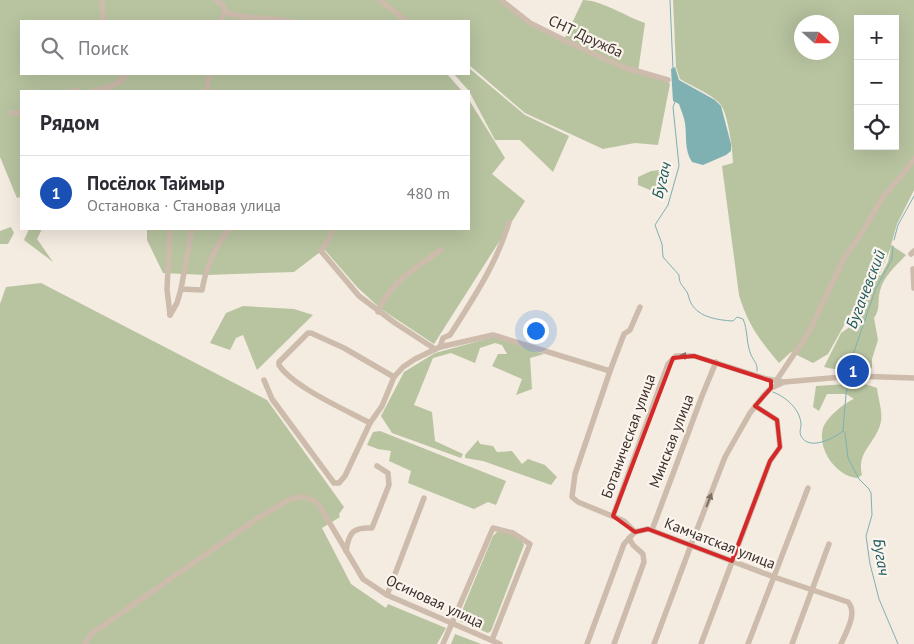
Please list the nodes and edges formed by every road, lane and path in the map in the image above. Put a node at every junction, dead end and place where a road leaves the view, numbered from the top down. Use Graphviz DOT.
graph roads {
  1 [pos="102,0"];
  2 [pos="216,0"];
  3 [pos="380,0"];
  4 [pos="501,0"];
  5 [pos="225,12"];
  6 [pos="103,20"];
  7 [pos="221,20"];
  8 [pos="280,20"];
  9 [pos="405,20"];
  10 [pos="125,75"];
  11 [pos="209,75"];
  12 [pos="668,80"];
  13 [pos="97,90"];
  14 [pos="207,90"];
  15 [pos="12,113"];
  16 [pos="20,113"];
  17 [pos="914,159"];
  18 [pos="509,222"];
  19 [pos="170,230"];
  20 [pos="192,230"];
  21 [pos="228,230"];
  22 [pos="332,230"];
  23 [pos="441,250"];
  24 [pos="913,269"];
  25 [pos="182,288"];
  26 [pos="914,288"];
  27 [pos="640,307"];
  28 [pos="378,312"];
  29 [pos="438,348"];
  30 [pos="716,362"];
  31 [pos="610,371"];
  32 [pos="394,377"];
  33 [pos="914,378"];
  34 [pos="767,379"];
  35 [pos="264,380"];
  36 [pos="776,380"];
  37 [pos="784,382"];
  38 [pos="771,388"];
  39 [pos="755,406"];
  40 [pos="370,424"];
  41 [pos="377,466"];
  42 [pos="808,488"];
  43 [pos="424,498"];
  44 [pos="613,516"];
  45 [pos="652,530"];
  46 [pos="635,532"];
  47 [pos="629,538"];
  48 [pos="829,544"];
  49 [pos="690,545"];
  50 [pos="346,551"];
  51 [pos="732,561"];
  52 [pos="774,577"];
  53 [pos="812,590"];
  54 [pos="387,595"];
  55 [pos="453,624"];
  56 [pos="492,640"];
  57 [pos="85,644"];
  58 [pos="444,644"];
  59 [pos="500,644"];
  60 [pos="587,644"];
  61 [pos="614,644"];
  62 [pos="654,644"];
  63 [pos="700,644"];
  64 [pos="748,644"];
  65 [pos="792,644"];
  66 [pos="842,644"];
  1 -- 6 [label="street"];
  2 -- 5 [label="street"];
  3 -- 9 [label="street"];
  4 -- 12 [label="street, СНТ Дружба"];
  5 -- 7 [label="street"];
  5 -- 8 [label="street"];
  10 -- 13 [label="street"];
  11 -- 14 [label="street"];
  15 -- 16 [label="street"];
  17 -- 36 [label="street"];
  18 -- 29 [label="street"];
  19 -- 25 [label="street"];
  20 -- 25 [label="street"];
  21 -- 25 [label="street"];
  22 -- 28 [label="street"];
  23 -- 28 [label="street"];
  24 -- 26 [label="street"];
  27 -- 31 [label="street"];
  28 -- 29 [label="street"];
  29 -- 31 [label="street"];
  29 -- 32 [label="street"];
  30 -- 34 [label="street"];
  30 -- 44 [label="street, Ботаническая улица, one-way"];
  30 -- 45 [label="street, Минская улица"];
  31 -- 44 [label="street"];
  32 -- 40 [label="street"];
  32 -- 40 [label="street"];
  33 -- 37 [label="street"];
  34 -- 36 [label="street"];
  34 -- 38 [label="street"];
  35 -- 40 [label="street"];
  36 -- 37 [label="street"];
  37 -- 38 [label="street"];
  38 -- 39 [label="street"];
  49 -- 39 [label="street, one-way"];
  39 -- 51 [label="street"];
  41 -- 50 [label="street"];
  42 -- 52 [label="street"];
  43 -- 54 [label="street"];
  44 -- 46 [label="street"];
  45 -- 46 [label="street, Камчатская улица"];
  45 -- 49 [label="street, Камчатская улица"];
  46 -- 47 [label="street"];
  47 -- 60 [label="street"];
  47 -- 61 [label="street"];
  48 -- 53 [label="street"];
  49 -- 51 [label="street, Камчатская улица"];
  49 -- 62 [label="street"];
  50 -- 54 [label="street, Осиновая улица"];
  50 -- 57 [label="street, Осиновая улица"];
  51 -- 52 [label="street, Камчатская улица"];
  51 -- 63 [label="street"];
  52 -- 53 [label="street, Камчатская улица"];
  52 -- 64 [label="street"];
  53 -- 65 [label="street"];
  53 -- 66 [label="street, Камчатская улица"];
  54 -- 55 [label="street, Осиновая улица"];
  55 -- 56 [label="street, Осиновая улица"];
  55 -- 56 [label="street"];
  55 -- 58 [label="street"];
  56 -- 59 [label="street, Осиновая улица"];
}
